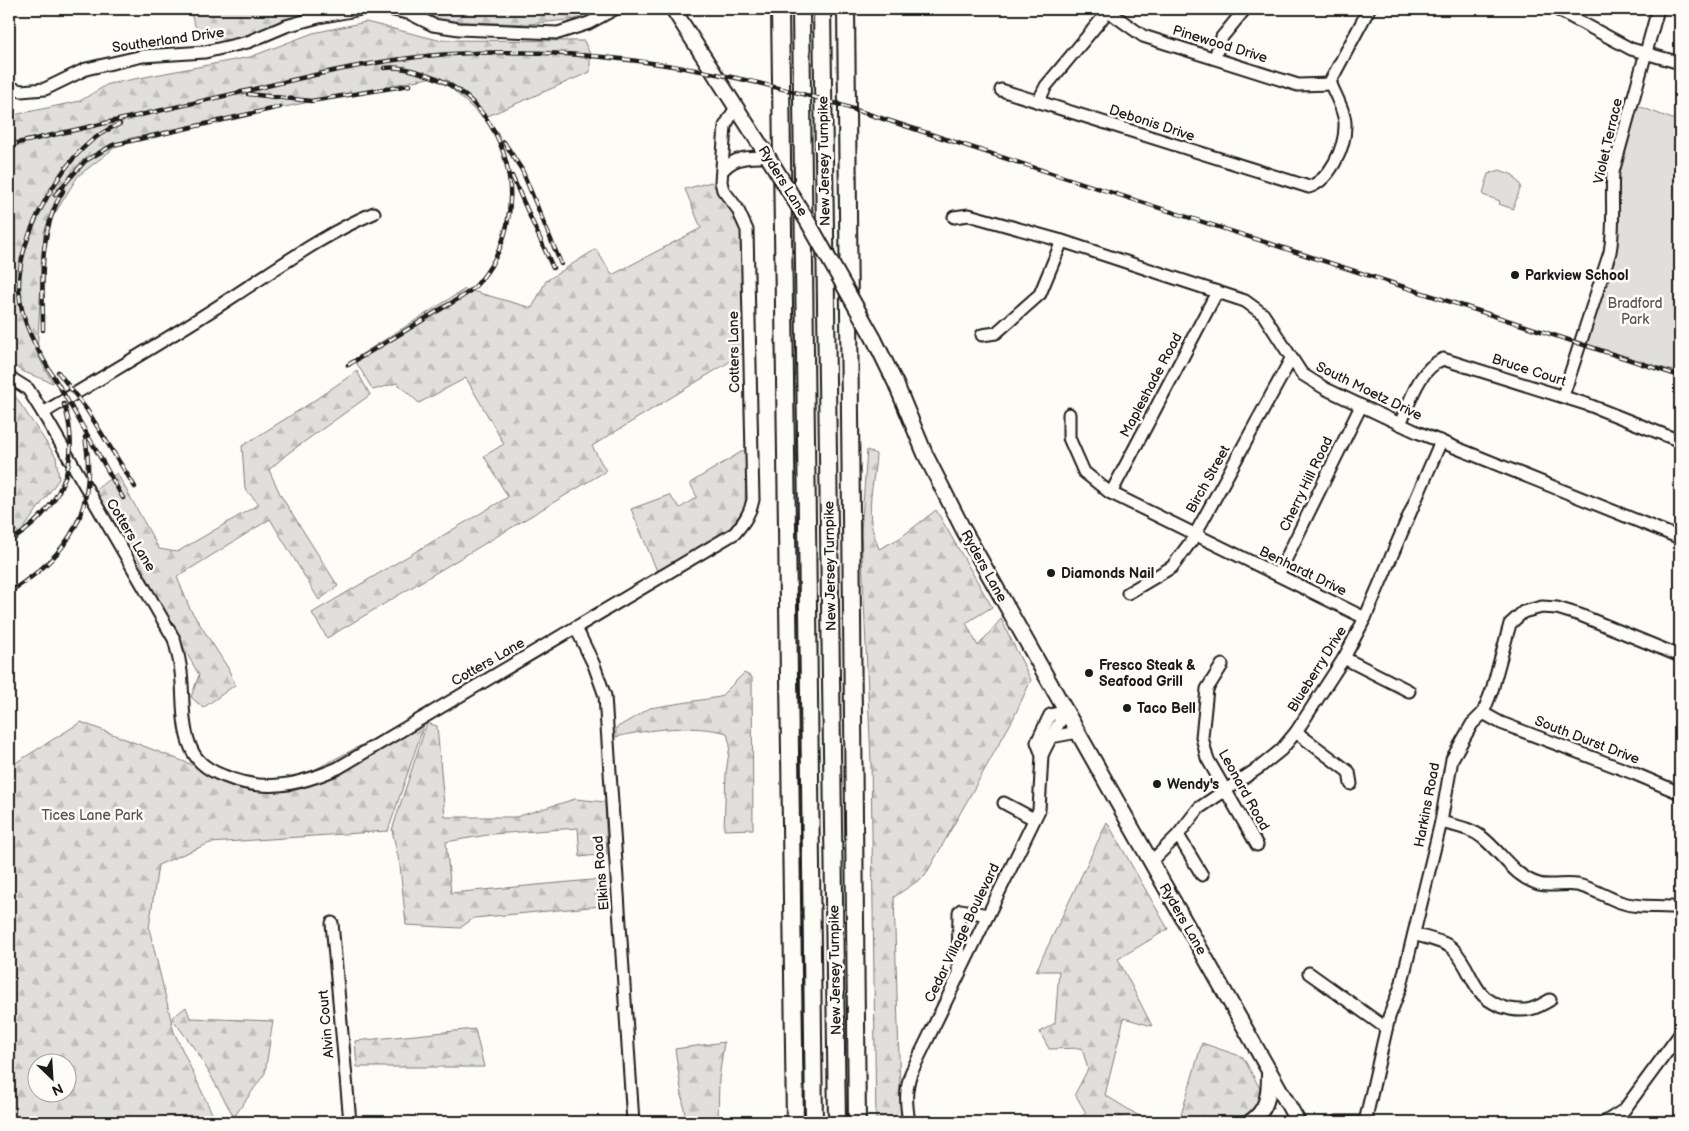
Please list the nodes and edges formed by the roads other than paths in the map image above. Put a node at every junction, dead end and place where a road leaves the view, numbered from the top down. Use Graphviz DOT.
graph roads {
  1 [pos="362,9"];
  2 [pos="389,9"];
  3 [pos="615,9"];
  4 [pos="673,9"];
  5 [pos="780,9"];
  6 [pos="801,9"];
  7 [pos="822,9"];
  8 [pos="846,9"];
  9 [pos="1245,9"];
  10 [pos="1369,9"];
  11 [pos="1556,9"];
  12 [pos="1658,9"];
  13 [pos="1109,10"];
  14 [pos="341,11"];
  15 [pos="1646,54"];
  16 [pos="1215,57"];
  17 [pos="1680,63"];
  18 [pos="1331,84"];
  19 [pos="9,87"];
  20 [pos="1000,90"];
  21 [pos="1038,102"];
  22 [pos="736,107"];
  23 [pos="768,157"];
  24 [pos="724,169"];
  25 [pos="374,213"];
  26 [pos="954,217"];
  27 [pos="1062,241"];
  28 [pos="1217,292"];
  29 [pos="982,335"];
  30 [pos="1291,359"];
  31 [pos="9,378"];
  32 [pos="1563,396"];
  33 [pos="1361,406"];
  34 [pos="43,413"];
  35 [pos="1069,414"];
  36 [pos="1400,424"];
  37 [pos="1441,441"];
  38 [pos="1680,441"];
  39 [pos="1111,493"];
  40 [pos="1195,534"];
  41 [pos="1680,538"];
  42 [pos="1278,575"];
  43 [pos="1128,593"];
  44 [pos="1365,618"];
  45 [pos="576,628"];
  46 [pos="1680,656"];
  47 [pos="1344,658"];
  48 [pos="1222,665"];
  49 [pos="1409,691"];
  50 [pos="1066,711"];
  51 [pos="1483,713"];
  52 [pos="1041,730"];
  53 [pos="1078,732"];
  54 [pos="1296,732"];
  55 [pos="1052,737"];
  56 [pos="1042,755"];
  57 [pos="1351,784"];
  58 [pos="1225,789"];
  59 [pos="1680,794"];
  60 [pos="1004,803"];
  61 [pos="1034,819"];
  62 [pos="1440,822"];
  63 [pos="1178,835"];
  64 [pos="1257,845"];
  65 [pos="1151,862"];
  66 [pos="1202,875"];
  67 [pos="1680,908"];
  68 [pos="988,915"];
  69 [pos="332,923"];
  70 [pos="1414,934"];
  71 [pos="1309,973"];
  72 [pos="958,976"];
  73 [pos="1550,1000"];
  74 [pos="1386,1028"];
  75 [pos="1680,1034"];
  76 [pos="1270,1074"];
  77 [pos="350,1122"];
  78 [pos="632,1122"];
  79 [pos="795,1122"];
  80 [pos="814,1122"];
  81 [pos="837,1122"];
  82 [pos="857,1122"];
  83 [pos="908,1122"];
  84 [pos="1250,1122"];
  85 [pos="1298,1122"];
  86 [pos="1337,1122"];
  87 [pos="1365,1122"];
  88 [pos="1369,1122"];
  89 [pos="1605,1122"];
  1 -- 14 [label="street, Southerland Drive"];
  2 -- 3 [label="street"];
  4 -- 22 [label="main road, Ryders Lane"];
  5 -- 79 [label="highway"];
  6 -- 80 [label="highway, New Jersey Turnpike"];
  7 -- 81 [label="highway, New Jersey Turnpike"];
  8 -- 82 [label="highway, New Jersey Turnpike"];
  9 -- 16 [label="street"];
  10 -- 18 [label="street"];
  11 -- 15 [label="street"];
  12 -- 15 [label="street, Violet Terrace"];
  13 -- 16 [label="street, Pinewood Drive"];
  13 -- 21 [label="street"];
  14 -- 19 [label="street, Southerland Drive"];
  15 -- 17 [label="street"];
  15 -- 32 [label="street, Violet Terrace"];
  16 -- 18 [label="street, Pinewood Drive"];
  18 -- 21 [label="street, Debonis Drive"];
  20 -- 21 [label="street, Debonis Drive"];
  22 -- 23 [label="main road, Ryders Lane"];
  22 -- 24 [label="street, Cotters Lane"];
  23 -- 24 [label="street"];
  23 -- 50 [label="main road, Ryders Lane, bridge"];
  24 -- 45 [label="street, Cotters Lane"];
  25 -- 34 [label="street"];
  26 -- 27 [label="street, South Moetz Drive"];
  27 -- 28 [label="street, South Moetz Drive"];
  27 -- 29 [label="street"];
  28 -- 30 [label="street, South Moetz Drive"];
  28 -- 39 [label="street, Mapleshade Road"];
  30 -- 33 [label="street, South Moetz Drive"];
  30 -- 40 [label="street, Birch Street"];
  31 -- 34 [label="street, Cotters Lane"];
  32 -- 36 [label="street, Bruce Court"];
  32 -- 38 [label="street, Bruce Court"];
  33 -- 36 [label="street, South Moetz Drive"];
  33 -- 42 [label="street, Cherry Hill Road"];
  34 -- 45 [label="street, Cotters Lane"];
  35 -- 39 [label="street, Benhardt Drive"];
  36 -- 37 [label="street, South Moetz Drive"];
  37 -- 41 [label="street, South Moetz Drive"];
  37 -- 44 [label="street, Blueberry Drive"];
  39 -- 40 [label="street, Benhardt Drive"];
  40 -- 42 [label="street, Benhardt Drive"];
  40 -- 43 [label="street, Birch Street"];
  42 -- 44 [label="street, Benhardt Drive"];
  44 -- 47 [label="street, Blueberry Drive"];
  45 -- 78 [label="street, Elkins Road"];
  46 -- 51 [label="street, Harkins Road"];
  47 -- 49 [label="street"];
  47 -- 54 [label="street, Blueberry Drive"];
  48 -- 58 [label="street, Leonard Road"];
  50 -- 52 [label="street"];
  50 -- 53 [label="main road, Ryders Lane"];
  50 -- 55 [label="street, Cedar Village Boulevard"];
  51 -- 59 [label="street, South Durst Drive"];
  51 -- 62 [label="street, Harkins Road"];
  52 -- 55 [label="street"];
  52 -- 56 [label="street, Cedar Village Boulevard"];
  53 -- 55 [label="street"];
  53 -- 65 [label="main road, Ryders Lane"];
  54 -- 57 [label="street"];
  54 -- 58 [label="street, Blueberry Drive"];
  55 -- 56 [label="street, Cedar Village Boulevard"];
  56 -- 61 [label="street, Cedar Village Boulevard"];
  58 -- 63 [label="street, Blueberry Drive"];
  58 -- 64 [label="street, Leonard Road"];
  60 -- 61 [label="street"];
  61 -- 68 [label="street, Cedar Village Boulevard"];
  62 -- 67 [label="street"];
  62 -- 70 [label="street, Harkins Road"];
  63 -- 65 [label="street, Blueberry Drive"];
  63 -- 66 [label="street"];
  65 -- 76 [label="main road, Ryders Lane"];
  68 -- 72 [label="street, Cedar Village Boulevard"];
  68 -- 72 [label="street"];
  69 -- 77 [label="street, Alvin Court"];
  70 -- 73 [label="street"];
  70 -- 74 [label="street, Harkins Road"];
  71 -- 74 [label="street"];
  72 -- 83 [label="street, Cedar Village Boulevard"];
  74 -- 87 [label="street, Harkins Road"];
  75 -- 89 [label="street"];
  76 -- 84 [label="main road"];
  76 -- 85 [label="main road, Ryders Lane"];
  86 -- 87 [label="street"];
  87 -- 88 [label="street"];
}
